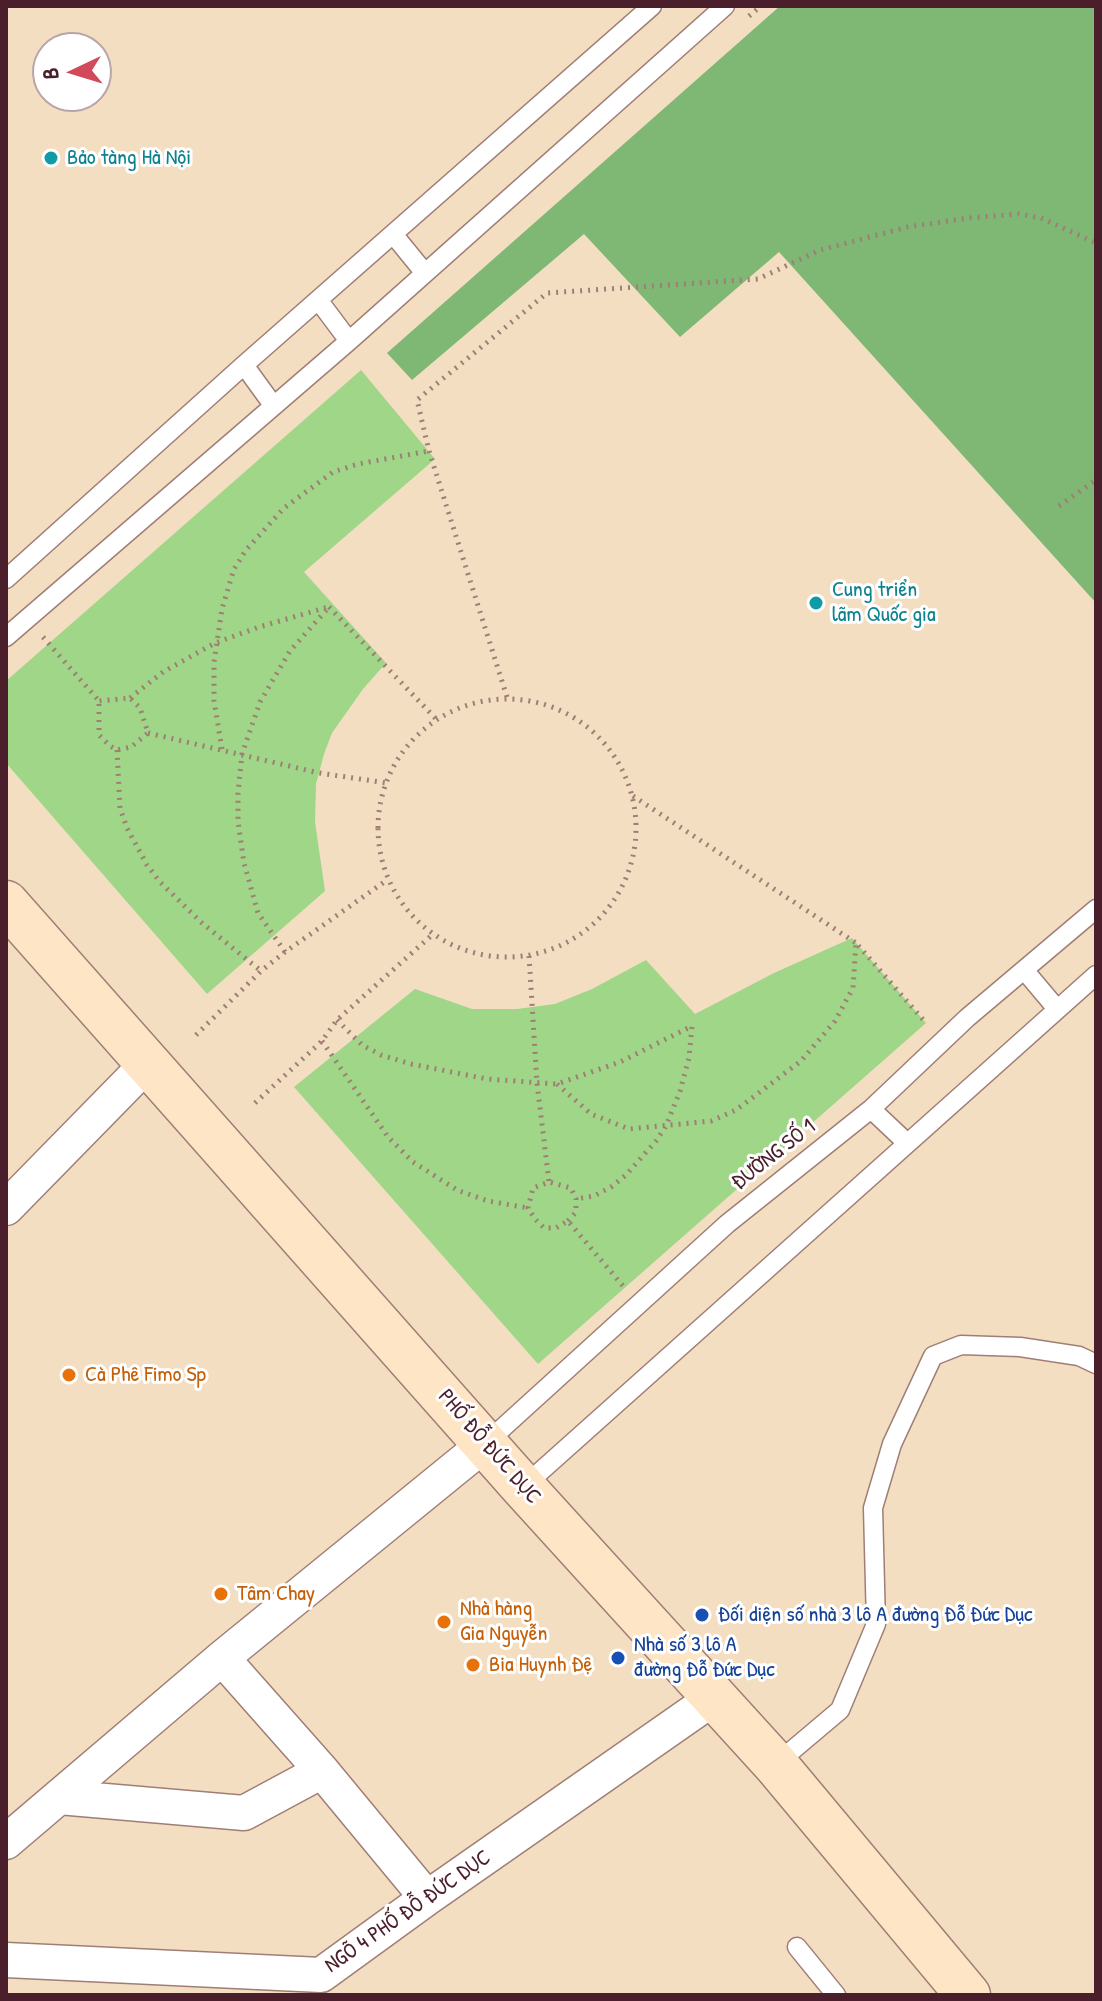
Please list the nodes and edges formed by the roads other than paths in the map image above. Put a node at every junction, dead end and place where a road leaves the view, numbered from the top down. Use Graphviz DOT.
graph roads {
  1 [pos="652,6"];
  2 [pos="725,6"];
  3 [pos="393,234"];
  4 [pos="424,272"];
  5 [pos="319,301"];
  6 [pos="349,341"];
  7 [pos="244,365"];
  8 [pos="273,405"];
  9 [pos="6,579"];
  10 [pos="6,637"];
  11 [pos="6,903"];
  12 [pos="1096,909"];
  13 [pos="1025,971"];
  14 [pos="1096,975"];
  15 [pos="1057,1009"];
  16 [pos="149,1062"];
  17 [pos="871,1109"];
  18 [pos="906,1142"];
  19 [pos="6,1208"];
  20 [pos="1096,1364"];
  21 [pos="486,1443"];
  22 [pos="523,1487"];
  23 [pos="222,1658"];
  24 [pos="715,1697"];
  25 [pos="776,1765"];
  26 [pos="322,1771"];
  27 [pos="59,1797"];
  28 [pos="6,1842"];
  29 [pos="427,1898"];
  30 [pos="797,1947"];
  31 [pos="6,1960"];
  32 [pos="320,1985"];
  33 [pos="836,1995"];
  34 [pos="968,1995"];
  1 -- 3 [label="lane"];
  2 -- 4 [label="lane"];
  3 -- 4 [label="lane"];
  3 -- 5 [label="lane"];
  4 -- 6 [label="lane"];
  5 -- 6 [label="lane"];
  5 -- 7 [label="lane"];
  6 -- 8 [label="lane"];
  7 -- 8 [label="lane"];
  7 -- 9 [label="lane"];
  8 -- 10 [label="lane"];
  11 -- 16 [label="street, PHỐ ĐỖ ĐỨC DỤC"];
  12 -- 13 [label="lane, ĐƯỜNG SỐ 1"];
  13 -- 15 [label="lane"];
  13 -- 17 [label="lane, ĐƯỜNG SỐ 1"];
  14 -- 15 [label="lane"];
  15 -- 18 [label="lane"];
  16 -- 19 [label="street"];
  16 -- 21 [label="street, PHỐ ĐỖ ĐỨC DỤC"];
  17 -- 18 [label="lane"];
  17 -- 21 [label="lane, ĐƯỜNG SỐ 1"];
  18 -- 22 [label="lane"];
  20 -- 25 [label="lane"];
  21 -- 22 [label="street, PHỐ ĐỖ ĐỨC DỤC"];
  21 -- 23 [label="street"];
  22 -- 24 [label="street, PHỐ ĐỖ ĐỨC DỤC"];
  23 -- 26 [label="street"];
  23 -- 27 [label="street"];
  24 -- 25 [label="street, PHỐ ĐỖ ĐỨC DỤC"];
  24 -- 29 [label="street, NGÕ 4 PHỐ ĐỖ ĐỨC DỤC"];
  25 -- 34 [label="street, PHỐ ĐỖ ĐỨC DỤC"];
  26 -- 27 [label="street"];
  26 -- 29 [label="street"];
  27 -- 28 [label="street"];
  29 -- 32 [label="street, NGÕ 4 PHỐ ĐỖ ĐỨC DỤC"];
  30 -- 33 [label="lane"];
  31 -- 32 [label="street, NGÕ 4 PHỐ ĐỖ ĐỨC DỤC"];
}
